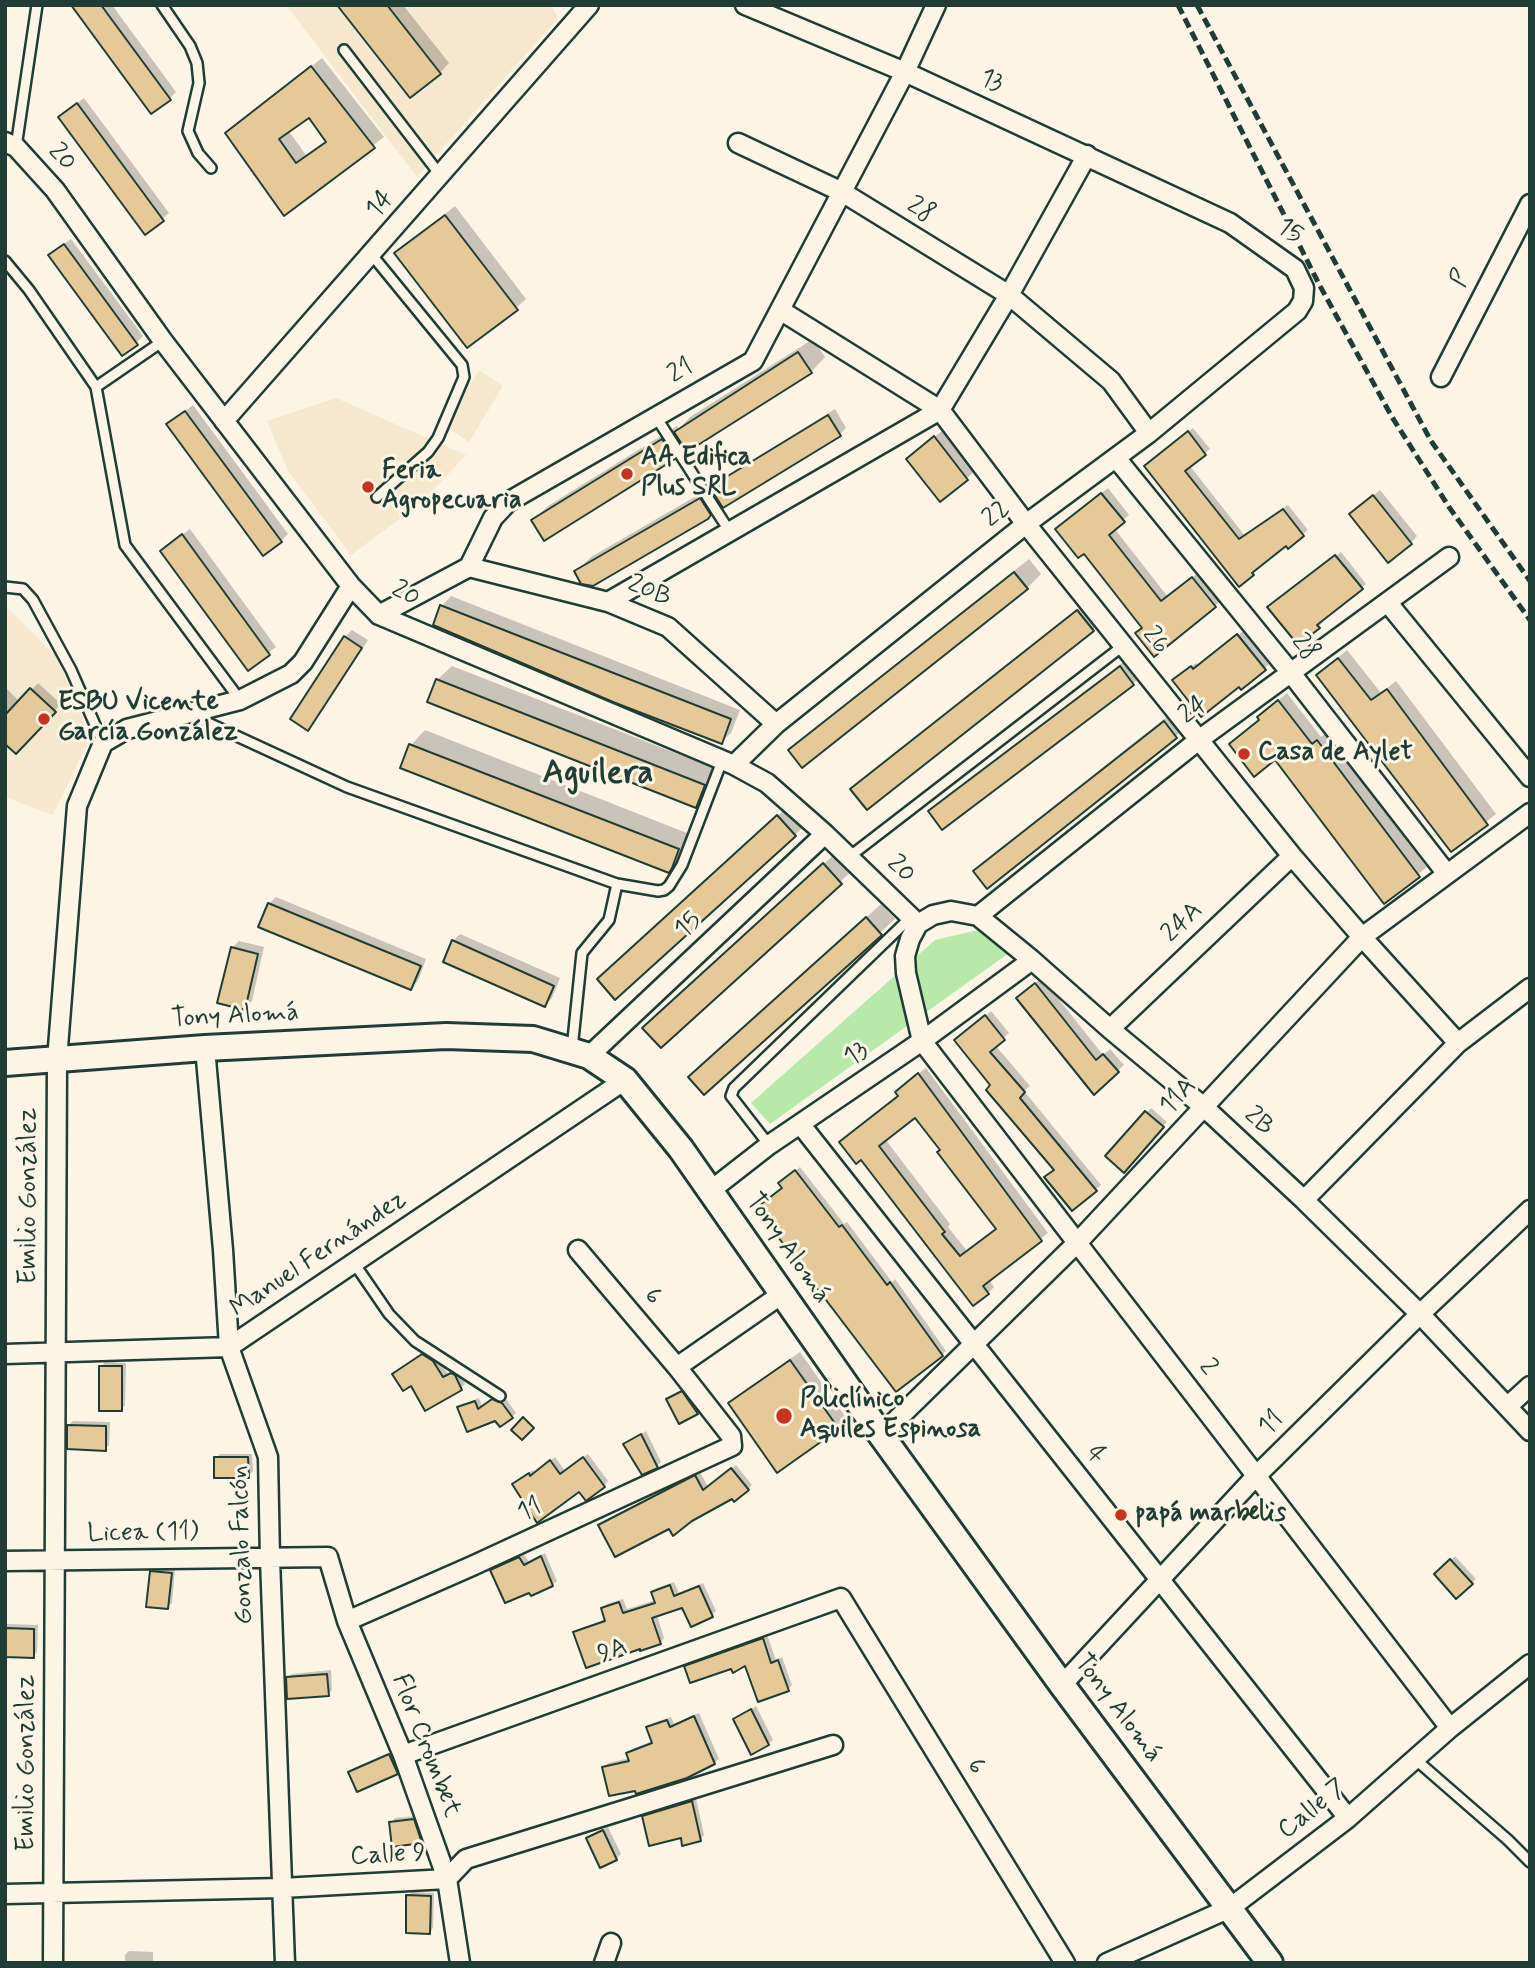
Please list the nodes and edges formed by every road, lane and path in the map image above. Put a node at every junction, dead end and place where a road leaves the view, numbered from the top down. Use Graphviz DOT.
graph roads {
  1 [pos="37,5"];
  2 [pos="162,5"];
  3 [pos="589,5"];
  4 [pos="744,5"];
  5 [pos="936,5"];
  6 [pos="572,13"];
  7 [pos="345,50"];
  8 [pos="905,72"];
  9 [pos="738,143"];
  10 [pos="10,145"];
  11 [pos="1087,155"];
  12 [pos="211,168"];
  13 [pos="441,176"];
  14 [pos="842,192"];
  15 [pos="1530,204"];
  16 [pos="1212,214"];
  17 [pos="372,255"];
  18 [pos="5,261"];
  19 [pos="1009,295"];
  20 [pos="780,310"];
  21 [pos="1297,311"];
  22 [pos="163,341"];
  23 [pos="1441,377"];
  24 [pos="96,387"];
  25 [pos="940,410"];
  26 [pos="656,417"];
  27 [pos="225,421"];
  28 [pos="1149,433"];
  29 [pos="1116,458"];
  30 [pos="377,497"];
  31 [pos="1026,524"];
  32 [pos="730,532"];
  33 [pos="1449,557"];
  34 [pos="469,567"];
  35 [pos="351,586"];
  36 [pos="5,587"];
  37 [pos="608,603"];
  38 [pos="1388,603"];
  39 [pos="379,615"];
  40 [pos="1124,645"];
  41 [pos="1291,673"];
  42 [pos="240,700"];
  43 [pos="188,713"];
  44 [pos="776,724"];
  45 [pos="1200,739"];
  46 [pos="103,743"];
  47 [pos="728,763"];
  48 [pos="1530,777"];
  49 [pos="1530,813"];
  50 [pos="825,834"];
  51 [pos="1292,856"];
  52 [pos="849,857"];
  53 [pos="1447,874"];
  54 [pos="617,884"];
  55 [pos="978,916"];
  56 [pos="915,920"];
  57 [pos="1362,937"];
  58 [pos="1032,960"];
  59 [pos="1530,988"];
  60 [pos="1110,1029"];
  61 [pos="922,1041"];
  62 [pos="1458,1043"];
  63 [pos="205,1048"];
  64 [pos="580,1054"];
  65 [pos="57,1060"];
  66 [pos="5,1063"];
  67 [pos="625,1080"];
  68 [pos="1205,1108"];
  69 [pos="801,1125"];
  70 [pos="769,1145"];
  71 [pos="710,1191"];
  72 [pos="1304,1200"];
  73 [pos="1530,1210"];
  74 [pos="1077,1243"];
  75 [pos="578,1250"];
  76 [pos="354,1263"];
  77 [pos="782,1294"];
  78 [pos="1420,1314"];
  79 [pos="975,1345"];
  80 [pos="229,1347"];
  81 [pos="5,1354"];
  82 [pos="55,1354"];
  83 [pos="677,1367"];
  84 [pos="1530,1386"];
  85 [pos="500,1396"];
  86 [pos="1508,1406"];
  87 [pos="1530,1431"];
  88 [pos="881,1435"];
  89 [pos="733,1447"];
  90 [pos="1256,1476"];
  91 [pos="323,1556"];
  92 [pos="270,1559"];
  93 [pos="5,1561"];
  94 [pos="55,1561"];
  95 [pos="1160,1580"];
  96 [pos="841,1598"];
  97 [pos="348,1621"];
  98 [pos="1530,1664"];
  99 [pos="1062,1685"];
  100 [pos="1450,1728"];
  101 [pos="833,1745"];
  102 [pos="403,1755"];
  103 [pos="1415,1759"];
  104 [pos="1348,1818"];
  105 [pos="1530,1863"];
  106 [pos="447,1879"];
  107 [pos="282,1888"];
  108 [pos="54,1893"];
  109 [pos="5,1894"];
  110 [pos="1230,1908"];
  111 [pos="611,1943"];
  112 [pos="1143,1955"];
  113 [pos="53,1963"];
  114 [pos="285,1963"];
  115 [pos="460,1963"];
  116 [pos="604,1963"];
  117 [pos="1065,1963"];
  118 [pos="1107,1963"];
  119 [pos="1270,1963"];
  1 -- 10 [label="lane"];
  2 -- 12 [label="lane"];
  3 -- 6 [label="street, 14"];
  4 -- 8 [label="street, 13"];
  5 -- 8 [label="street, 21"];
  6 -- 13 [label="street, 14"];
  7 -- 13 [label="lane"];
  8 -- 11 [label="street, 13"];
  8 -- 14 [label="street, 21"];
  9 -- 14 [label="street, 28"];
  10 -- 22 [label="street, 20"];
  11 -- 16 [label="street, 13"];
  11 -- 19 [label="street"];
  13 -- 17 [label="street, 14"];
  14 -- 19 [label="street, 28"];
  14 -- 20 [label="street, 21"];
  15 -- 23 [label="street, P"];
  16 -- 21 [label="street, 15"];
  17 -- 27 [label="street, 14"];
  17 -- 30 [label="lane"];
  18 -- 24 [label="lane"];
  19 -- 25 [label="street"];
  19 -- 28 [label="street, 28"];
  20 -- 25 [label="street, 26"];
  20 -- 26 [label="street, 21"];
  21 -- 28 [label="street, 22"];
  22 -- 24 [label="lane"];
  22 -- 27 [label="street, 20"];
  24 -- 42 [label="lane"];
  25 -- 31 [label="street, 26"];
  25 -- 32 [label="street"];
  26 -- 32 [label="lane"];
  26 -- 34 [label="street, 21"];
  27 -- 35 [label="street, 20"];
  28 -- 29 [label="street, 22"];
  29 -- 31 [label="street, 22"];
  29 -- 41 [label="street, 28"];
  31 -- 40 [label="street, 26"];
  31 -- 44 [label="street, 22"];
  32 -- 37 [label="street"];
  33 -- 38 [label="street, 24"];
  34 -- 37 [label="street, 20B"];
  34 -- 39 [label="street"];
  35 -- 39 [label="street, 20"];
  35 -- 42 [label="street"];
  36 -- 46 [label="lane"];
  37 -- 44 [label="street, 20B"];
  38 -- 41 [label="street, 24"];
  38 -- 48 [label="street"];
  39 -- 47 [label="street, 20"];
  40 -- 45 [label="street, 26"];
  40 -- 52 [label="lane"];
  41 -- 45 [label="street, 24"];
  41 -- 53 [label="street, 28"];
  42 -- 43 [label="street"];
  43 -- 46 [label="street"];
  43 -- 54 [label="lane"];
  44 -- 47 [label="street, 22"];
  45 -- 51 [label="street, 26"];
  45 -- 55 [label="street, 24"];
  46 -- 65 [label="street, Emilio González"];
  47 -- 50 [label="street, 20"];
  47 -- 54 [label="lane"];
  49 -- 53 [label="street, 11A"];
  50 -- 52 [label="street, 20"];
  50 -- 64 [label="street, 15"];
  51 -- 57 [label="street, 26"];
  51 -- 60 [label="street, 24A"];
  52 -- 56 [label="street, 20"];
  53 -- 57 [label="street, 11A"];
  54 -- 64 [label="lane"];
  55 -- 56 [label="street"];
  55 -- 58 [label="street, 2B"];
  56 -- 61 [label="street"];
  56 -- 70 [label="lane"];
  57 -- 62 [label="street, 26"];
  57 -- 68 [label="street, 11A"];
  58 -- 60 [label="street, 2B"];
  58 -- 61 [label="street, 13"];
  59 -- 62 [label="street"];
  60 -- 68 [label="street, 2B"];
  61 -- 69 [label="street, 13"];
  61 -- 74 [label="street, 2"];
  62 -- 72 [label="street"];
  63 -- 64 [label="street, Tony Alomá"];
  63 -- 65 [label="street, Tony Alomá"];
  63 -- 80 [label="street, Gonzalo Falcón"];
  64 -- 67 [label="street, Tony Alomá"];
  65 -- 66 [label="street, Tony Alomá"];
  65 -- 82 [label="street, Emilio González"];
  67 -- 71 [label="street, Tony Alomá"];
  67 -- 76 [label="street, Manuel Fernández"];
  68 -- 72 [label="street, 2B"];
  68 -- 74 [label="street, 11A"];
  69 -- 70 [label="street, 13"];
  69 -- 79 [label="street, 4"];
  70 -- 71 [label="street, 13"];
  71 -- 77 [label="street, Tony Alomá"];
  72 -- 78 [label="street, 2B"];
  73 -- 78 [label="street, 11"];
  74 -- 79 [label="street, 11A"];
  74 -- 90 [label="street, 2"];
  75 -- 83 [label="street, 6"];
  76 -- 80 [label="street, Manuel Fernández"];
  76 -- 85 [label="lane"];
  77 -- 83 [label="street"];
  77 -- 88 [label="street, Tony Alomá"];
  78 -- 86 [label="street, 2B"];
  78 -- 90 [label="street, 11"];
  79 -- 88 [label="street, 11A"];
  79 -- 95 [label="street, 4"];
  80 -- 82 [label="street, Manuel Fernández"];
  80 -- 92 [label="street, Gonzalo Falcón"];
  81 -- 82 [label="street, Manuel Fernández"];
  82 -- 94 [label="street, Emilio González"];
  83 -- 89 [label="street, 6"];
  84 -- 86 [label="street"];
  86 -- 87 [label="street, 2B"];
  88 -- 99 [label="street, Tony Alomá"];
  89 -- 97 [label="street, 11"];
  90 -- 95 [label="street, 11"];
  90 -- 100 [label="street, 2"];
  91 -- 92 [label="street, Licea (11)"];
  91 -- 97 [label="street, Flor Crombet"];
  92 -- 94 [label="street, Licea (11)"];
  92 -- 107 [label="street, Gonzalo Falcón"];
  93 -- 94 [label="street, Licea (11)"];
  94 -- 108 [label="street, Emilio González"];
  95 -- 99 [label="street, 11"];
  95 -- 104 [label="street, 4"];
  96 -- 102 [label="street, 9A"];
  96 -- 117 [label="street, 6"];
  97 -- 102 [label="street, Flor Crombet"];
  98 -- 100 [label="street, Calle 7"];
  99 -- 110 [label="street, Tony Alomá"];
  100 -- 103 [label="street, Calle 7"];
  101 -- 106 [label="street, Calle 9"];
  102 -- 106 [label="street, Flor Crombet"];
  103 -- 104 [label="street, Calle 7"];
  103 -- 105 [label="lane"];
  104 -- 110 [label="street, Calle 7"];
  106 -- 107 [label="street, Calle 9"];
  106 -- 115 [label="street, Flor Crombet"];
  107 -- 108 [label="street, Calle 9"];
  107 -- 114 [label="street, Gonzalo Falcón"];
  108 -- 109 [label="street, Calle 9"];
  108 -- 113 [label="street, Emilio González"];
  110 -- 112 [label="street, Calle 7"];
  110 -- 119 [label="street, Tony Alomá"];
  111 -- 116 [label="street"];
  112 -- 118 [label="street, Calle 7"];
}
